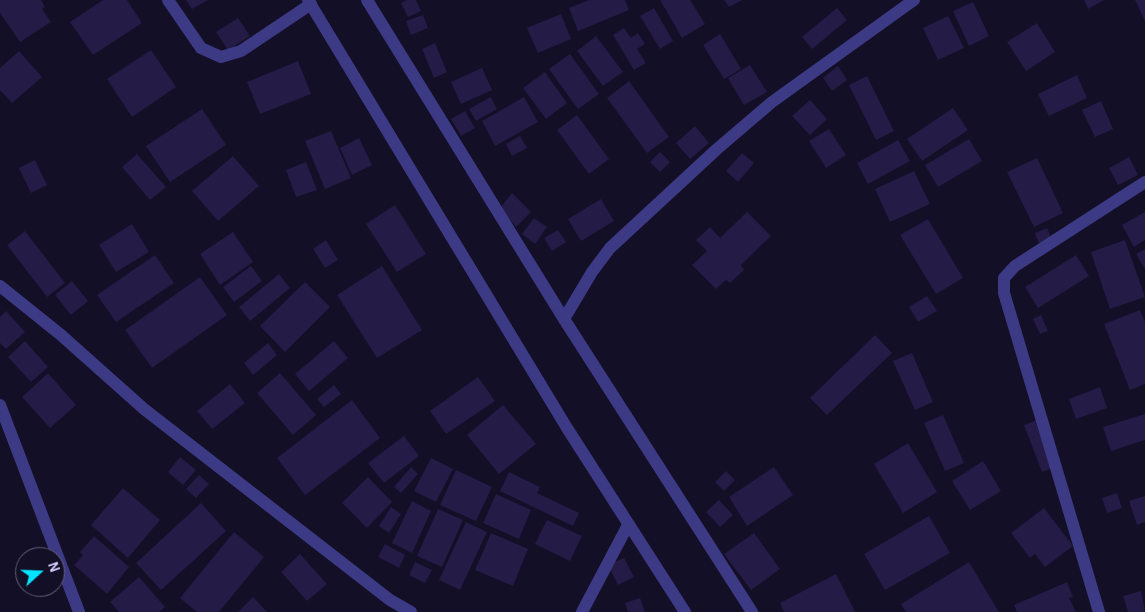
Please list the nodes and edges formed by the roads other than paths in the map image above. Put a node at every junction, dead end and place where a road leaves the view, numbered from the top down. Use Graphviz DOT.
graph roads {
  1 [pos="168,0"];
  2 [pos="367,0"];
  3 [pos="914,0"];
  4 [pos="309,2"];
  5 [pos="1145,182"];
  6 [pos="0,286"];
  7 [pos="564,319"];
  8 [pos="0,405"];
  9 [pos="628,525"];
  10 [pos="79,612"];
  11 [pos="412,612"];
  12 [pos="582,612"];
  13 [pos="684,612"];
  14 [pos="752,612"];
  15 [pos="1100,612"];
  1 -- 4 [label="street"];
  2 -- 7 [label="street"];
  3 -- 7 [label="street"];
  4 -- 9 [label="street"];
  5 -- 15 [label="street"];
  6 -- 11 [label="street"];
  7 -- 14 [label="street"];
  8 -- 10 [label="street"];
  9 -- 12 [label="street"];
  9 -- 13 [label="street"];
}
